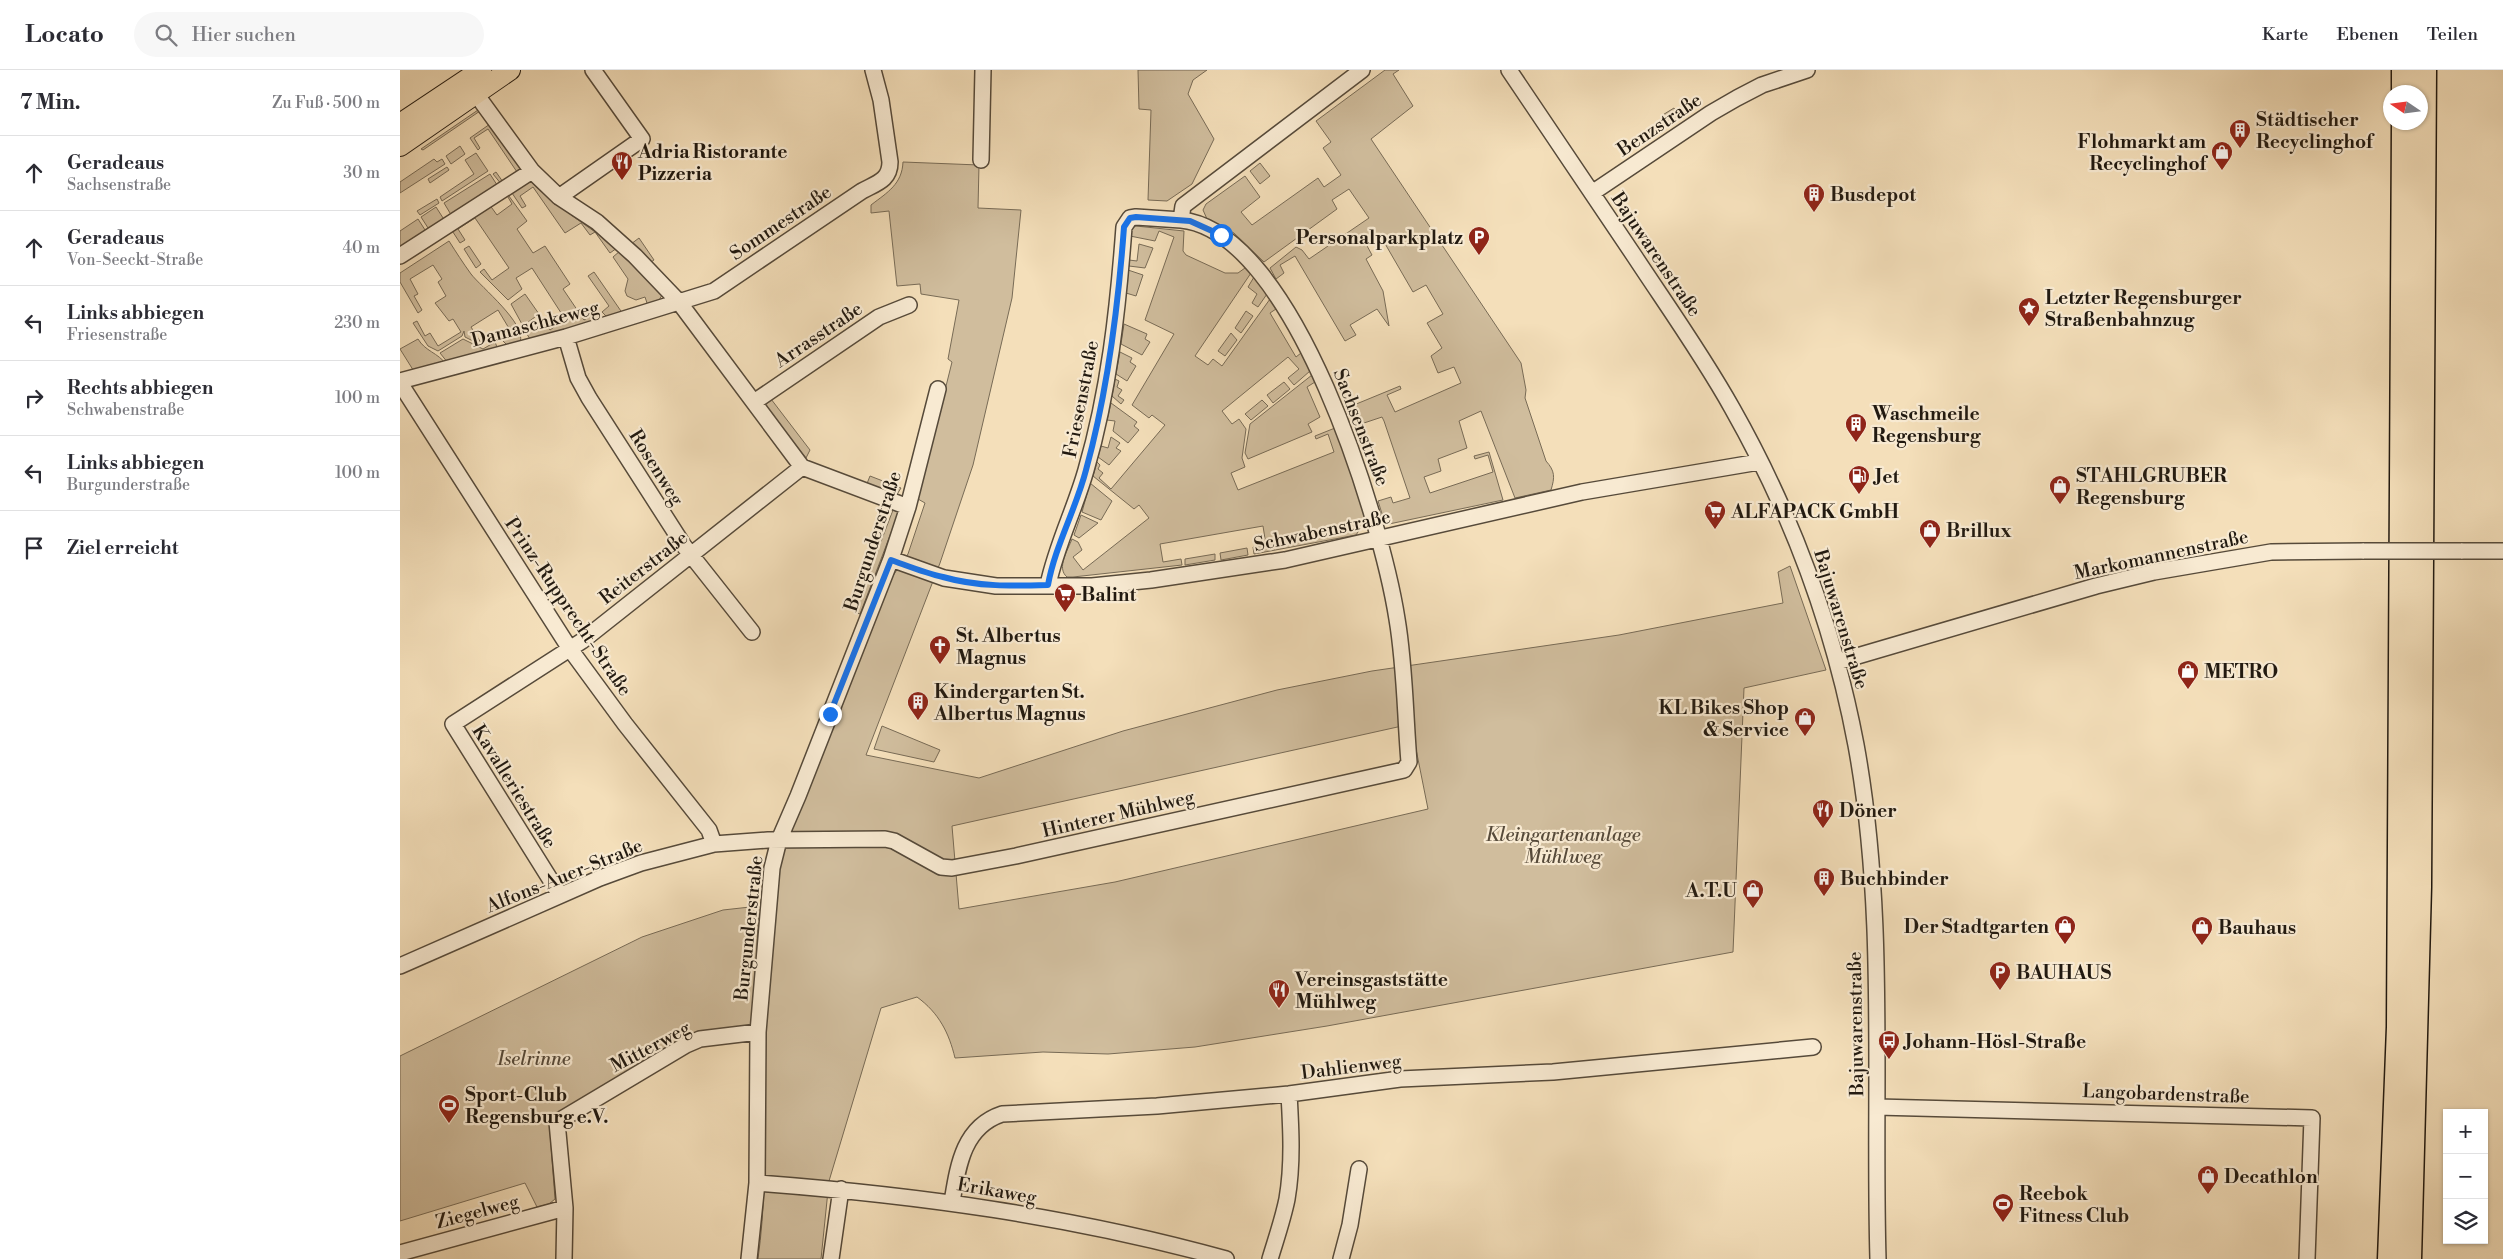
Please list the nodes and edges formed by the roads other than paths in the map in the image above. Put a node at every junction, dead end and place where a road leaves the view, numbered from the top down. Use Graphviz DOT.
graph roads {
  1 [pos="481,70"];
  2 [pos="510,70"];
  3 [pos="593,70"];
  4 [pos="873,70"];
  5 [pos="983,70"];
  6 [pos="1362,70"];
  7 [pos="1509,70"];
  8 [pos="1807,70"];
  9 [pos="2403,70"];
  10 [pos="2425,70"];
  11 [pos="2403,85"];
  12 [pos="476,94"];
  13 [pos="400,124"];
  14 [pos="2403,130"];
  15 [pos="400,146"];
  16 [pos="981,160"];
  17 [pos="532,171"];
  18 [pos="1592,193"];
  19 [pos="559,197"];
  20 [pos="1130,218"];
  21 [pos="1181,220"];
  22 [pos="400,256"];
  23 [pos="679,302"];
  24 [pos="909,305"];
  25 [pos="566,337"];
  26 [pos="400,382"];
  27 [pos="938,389"];
  28 [pos="754,402"];
  29 [pos="1760,462"];
  30 [pos="802,467"];
  31 [pos="908,507"];
  32 [pos="1380,539"];
  33 [pos="2503,551"];
  34 [pos="690,556"];
  35 [pos="891,560"];
  36 [pos="1048,585"];
  37 [pos="752,632"];
  38 [pos="570,649"];
  39 [pos="1837,662"];
  40 [pos="1406,705"];
  41 [pos="453,724"];
  42 [pos="778,840"];
  43 [pos="714,844"];
  44 [pos="560,895"];
  45 [pos="400,966"];
  46 [pos="758,1032"];
  47 [pos="1814,1047"];
  48 [pos="1289,1094"];
  49 [pos="1876,1107"];
  50 [pos="1359,1169"];
  51 [pos="757,1183"];
  52 [pos="841,1189"];
  53 [pos="952,1202"];
  54 [pos="565,1208"];
  55 [pos="400,1253"];
  56 [pos="564,1259"];
  57 [pos="749,1259"];
  58 [pos="831,1259"];
  59 [pos="1226,1259"];
  60 [pos="1270,1259"];
  61 [pos="1341,1259"];
  62 [pos="1878,1259"];
  63 [pos="2307,1259"];
  64 [pos="2390,1259"];
  65 [pos="2410,1259"];
  1 -- 13 [label="main road"];
  2 -- 12 [label="main road"];
  3 -- 19 [label="street"];
  4 -- 23 [label="street, Sommestraße"];
  5 -- 16 [label="street"];
  6 -- 21 [label="street"];
  7 -- 18 [label="street, Bajuwarenstraße"];
  8 -- 18 [label="street, Benzstraße"];
  9 -- 11 [label="highway"];
  10 -- 65 [label="highway"];
  12 -- 15 [label="main road"];
  12 -- 17 [label="street"];
  14 -- 64 [label="highway"];
  17 -- 19 [label="street"];
  17 -- 22 [label="street"];
  18 -- 29 [label="street, Bajuwarenstraße"];
  19 -- 23 [label="street"];
  20 -- 21 [label="street, Sachsenstraße"];
  20 -- 36 [label="street, Friesenstraße"];
  21 -- 32 [label="street, Sachsenstraße"];
  23 -- 25 [label="street, Damaschkeweg"];
  23 -- 28 [label="street"];
  24 -- 28 [label="street, Arrasstraße"];
  25 -- 26 [label="street, Damaschkeweg"];
  25 -- 34 [label="street, Rosenweg"];
  26 -- 38 [label="street, Prinz-Rupprecht-Straße"];
  27 -- 31 [label="street, Burgunderstraße"];
  28 -- 30 [label="street"];
  29 -- 32 [label="street, Schwabenstraße"];
  29 -- 39 [label="street, Bajuwarenstraße"];
  30 -- 31 [label="street"];
  30 -- 34 [label="street, Reiterstraße"];
  31 -- 35 [label="street, Burgunderstraße"];
  32 -- 36 [label="street, Schwabenstraße"];
  32 -- 40 [label="street, Sachsenstraße"];
  33 -- 39 [label="street, Markomannenstraße, bridge"];
  34 -- 37 [label="street, Rosenweg"];
  34 -- 38 [label="street, Reiterstraße"];
  35 -- 36 [label="street, Schwabenstraße"];
  35 -- 42 [label="street, Burgunderstraße"];
  38 -- 41 [label="street, Reiterstraße"];
  38 -- 43 [label="street, Prinz-Rupprecht-Straße"];
  39 -- 49 [label="street, Bajuwarenstraße"];
  40 -- 42 [label="street, Hinterer Mühlweg"];
  41 -- 44 [label="street, Kavalleriestraße"];
  42 -- 43 [label="street, Alfons-Auer-Straße"];
  42 -- 46 [label="street, Burgunderstraße"];
  43 -- 44 [label="street, Alfons-Auer-Straße"];
  44 -- 45 [label="street, Alfons-Auer-Straße"];
  46 -- 51 [label="street, Burgunderstraße"];
  46 -- 54 [label="street, Mitterweg"];
  47 -- 48 [label="street, Dahlienweg"];
  48 -- 53 [label="street, Dahlienweg"];
  48 -- 60 [label="street"];
  49 -- 62 [label="street, Bajuwarenstraße"];
  49 -- 63 [label="street, Langobardenstraße"];
  50 -- 61 [label="street"];
  51 -- 52 [label="street, Erikaweg"];
  51 -- 57 [label="street, Burgunderstraße"];
  52 -- 53 [label="street, Erikaweg"];
  52 -- 58 [label="street"];
  53 -- 59 [label="street, Erikaweg"];
  54 -- 55 [label="street, Ziegelweg"];
  54 -- 56 [label="street, Mitterweg"];
}
